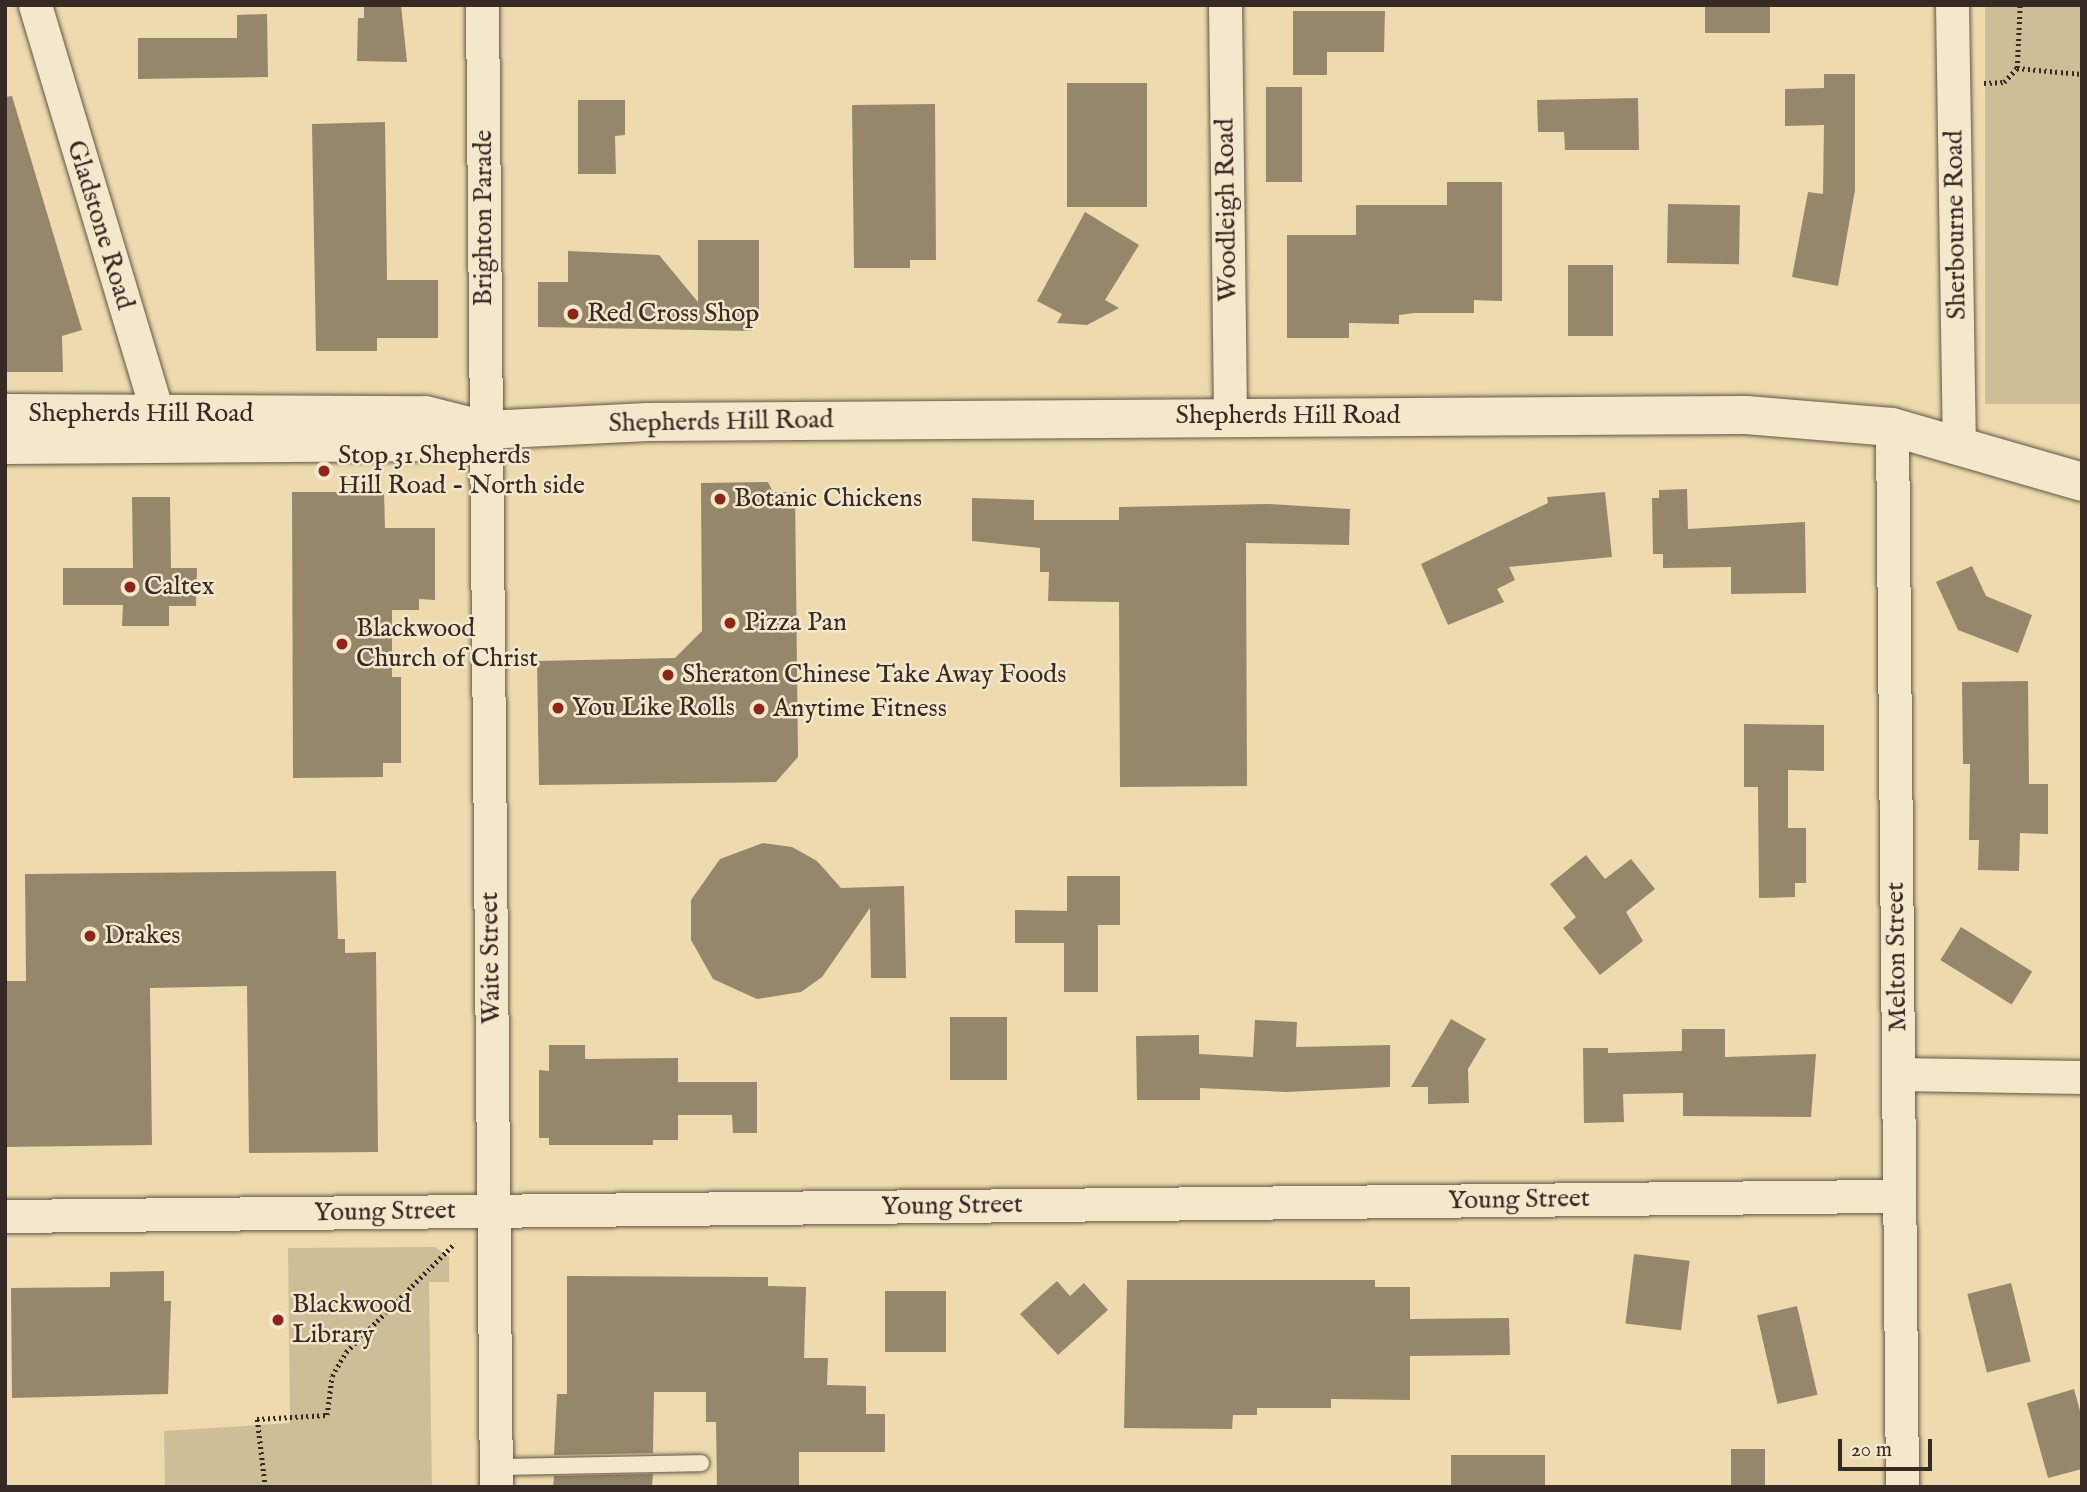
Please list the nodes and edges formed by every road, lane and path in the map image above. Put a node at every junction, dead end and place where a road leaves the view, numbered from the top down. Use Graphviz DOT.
graph roads {
  1 [pos="35,5"];
  2 [pos="482,5"];
  3 [pos="1225,5"];
  4 [pos="1952,5"];
  5 [pos="2020,5"];
  6 [pos="2017,68"];
  7 [pos="2082,74"];
  8 [pos="1954,83"];
  9 [pos="5,413"];
  10 [pos="1230,415"];
  11 [pos="1892,427"];
  12 [pos="162,429"];
  13 [pos="486,430"];
  14 [pos="5,444"];
  15 [pos="1959,446"];
  16 [pos="2082,482"];
  17 [pos="1898,1074"];
  18 [pos="2082,1077"];
  19 [pos="1899,1196"];
  20 [pos="5,1216"];
  21 [pos="494,1226"];
  22 [pos="701,1463"];
  23 [pos="496,1477"];
  24 [pos="265,1487"];
  25 [pos="1902,1487"];
  1 -- 12 [label="street, Gladstone Road"];
  2 -- 13 [label="street, Brighton Parade"];
  3 -- 10 [label="street, Woodleigh Road"];
  4 -- 8 [label="street, Sherbourne Road"];
  5 -- 6 [label="path"];
  6 -- 7 [label="path"];
  6 -- 8 [label="path"];
  8 -- 15 [label="street, Sherbourne Road"];
  9 -- 12 [label="main road, Shepherds Hill Road"];
  10 -- 11 [label="main road, Shepherds Hill Road"];
  10 -- 13 [label="main road, Shepherds Hill Road"];
  11 -- 15 [label="main road, Shepherds Hill Road"];
  11 -- 17 [label="street, Melton Street"];
  12 -- 13 [label="main road, Shepherds Hill Road"];
  12 -- 14 [label="main road, Shepherds Hill Road"];
  13 -- 21 [label="street, Waite Street"];
  15 -- 16 [label="main road, Shepherds Hill Road"];
  17 -- 18 [label="street"];
  17 -- 19 [label="street, Melton Street"];
  19 -- 21 [label="street, Young Street"];
  19 -- 25 [label="street, Melton Street"];
  20 -- 21 [label="street, Young Street"];
  21 -- 23 [label="street, Waite Street"];
  21 -- 24 [label="path"];
  22 -- 23 [label="lane"];
}
